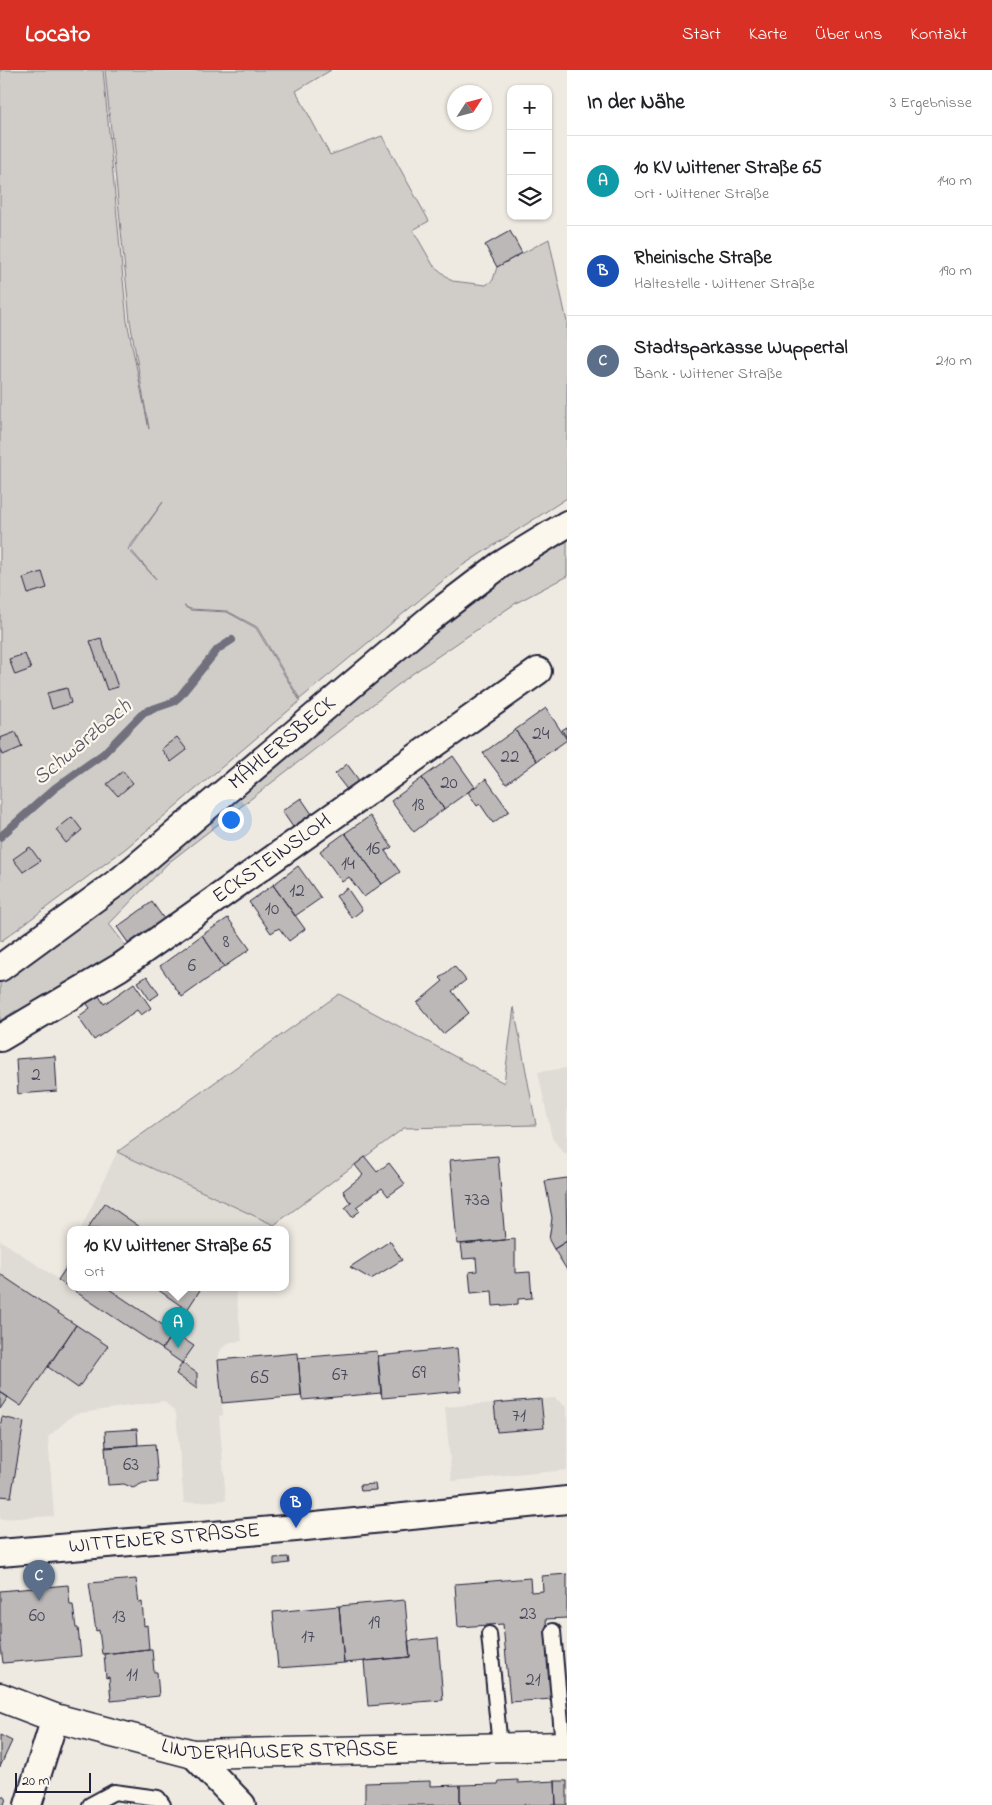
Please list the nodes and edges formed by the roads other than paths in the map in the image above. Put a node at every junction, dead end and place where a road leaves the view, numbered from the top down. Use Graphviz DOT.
graph roads {
  1 [pos="567,524"];
  2 [pos="538,671"];
  3 [pos="0,968"];
  4 [pos="0,1038"];
  5 [pos="567,1500"];
  6 [pos="0,1553"];
  7 [pos="558,1633"];
  8 [pos="489,1634"];
  9 [pos="0,1697"];
  10 [pos="55,1718"];
  11 [pos="565,1746"];
  12 [pos="500,1747"];
  13 [pos="193,1754"];
  14 [pos="28,1805"];
  15 [pos="90,1805"];
  16 [pos="163,1805"];
  17 [pos="242,1805"];
  1 -- 3 [label="street, MÄHLERSBECK"];
  2 -- 4 [label="street, ECKSTEINSLOH"];
  5 -- 6 [label="street, WITTENER STRASSE"];
  7 -- 11 [label="lane"];
  8 -- 12 [label="lane"];
  9 -- 10 [label="main road, LINDERHAUSER STRASSE"];
  10 -- 13 [label="main road, LINDERHAUSER STRASSE"];
  10 -- 14 [label="street"];
  11 -- 12 [label="main road, LINDERHAUSER STRASSE"];
  12 -- 13 [label="main road, LINDERHAUSER STRASSE"];
  13 -- 17 [label="street"];
  15 -- 16 [label="lane"];
}
